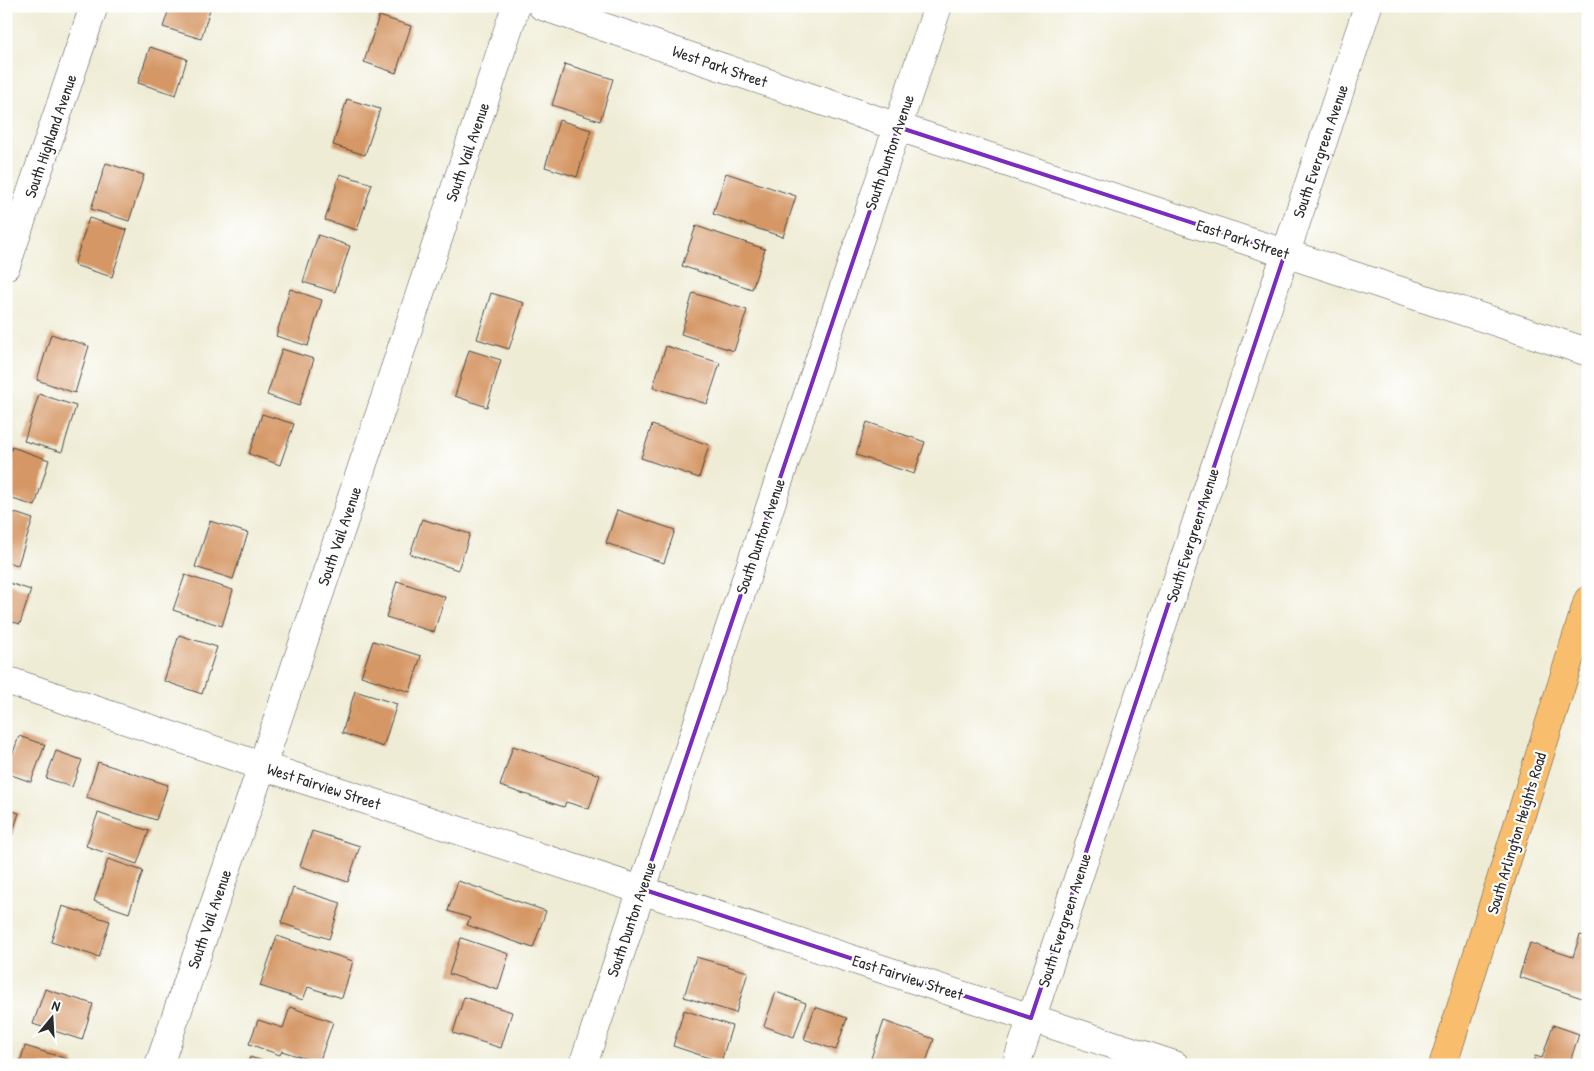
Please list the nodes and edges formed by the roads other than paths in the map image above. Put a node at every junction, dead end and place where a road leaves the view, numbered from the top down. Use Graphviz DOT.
graph roads {
  1 [pos="94,6"];
  2 [pos="516,6"];
  3 [pos="542,6"];
  4 [pos="938,6"];
  5 [pos="1368,6"];
  6 [pos="898,126"];
  7 [pos="1286,253"];
  8 [pos="6,266"];
  9 [pos="1588,352"];
  10 [pos="1588,600"];
  11 [pos="6,680"];
  12 [pos="262,766"];
  13 [pos="642,889"];
  14 [pos="1032,1018"];
  15 [pos="159,1065"];
  16 [pos="582,1065"];
  17 [pos="1016,1065"];
  18 [pos="1175,1065"];
  19 [pos="1444,1065"];
  1 -- 8 [label="street, South Highland Avenue"];
  2 -- 12 [label="street, South Vail Avenue"];
  3 -- 6 [label="street, West Park Street"];
  4 -- 6 [label="street, South Dunton Avenue"];
  5 -- 7 [label="street, South Evergreen Avenue"];
  6 -- 7 [label="street, East Park Street"];
  6 -- 13 [label="street, South Dunton Avenue"];
  7 -- 9 [label="street, East Park Street"];
  7 -- 14 [label="street, South Evergreen Avenue"];
  10 -- 19 [label="main road, South Arlington Heights Road"];
  11 -- 12 [label="street, West Fairview Street"];
  12 -- 13 [label="street, West Fairview Street"];
  12 -- 15 [label="street, South Vail Avenue"];
  13 -- 14 [label="street, East Fairview Street"];
  13 -- 16 [label="street, South Dunton Avenue"];
  14 -- 17 [label="street, South Evergreen Avenue"];
  14 -- 18 [label="street, East Fairview Street"];
}
